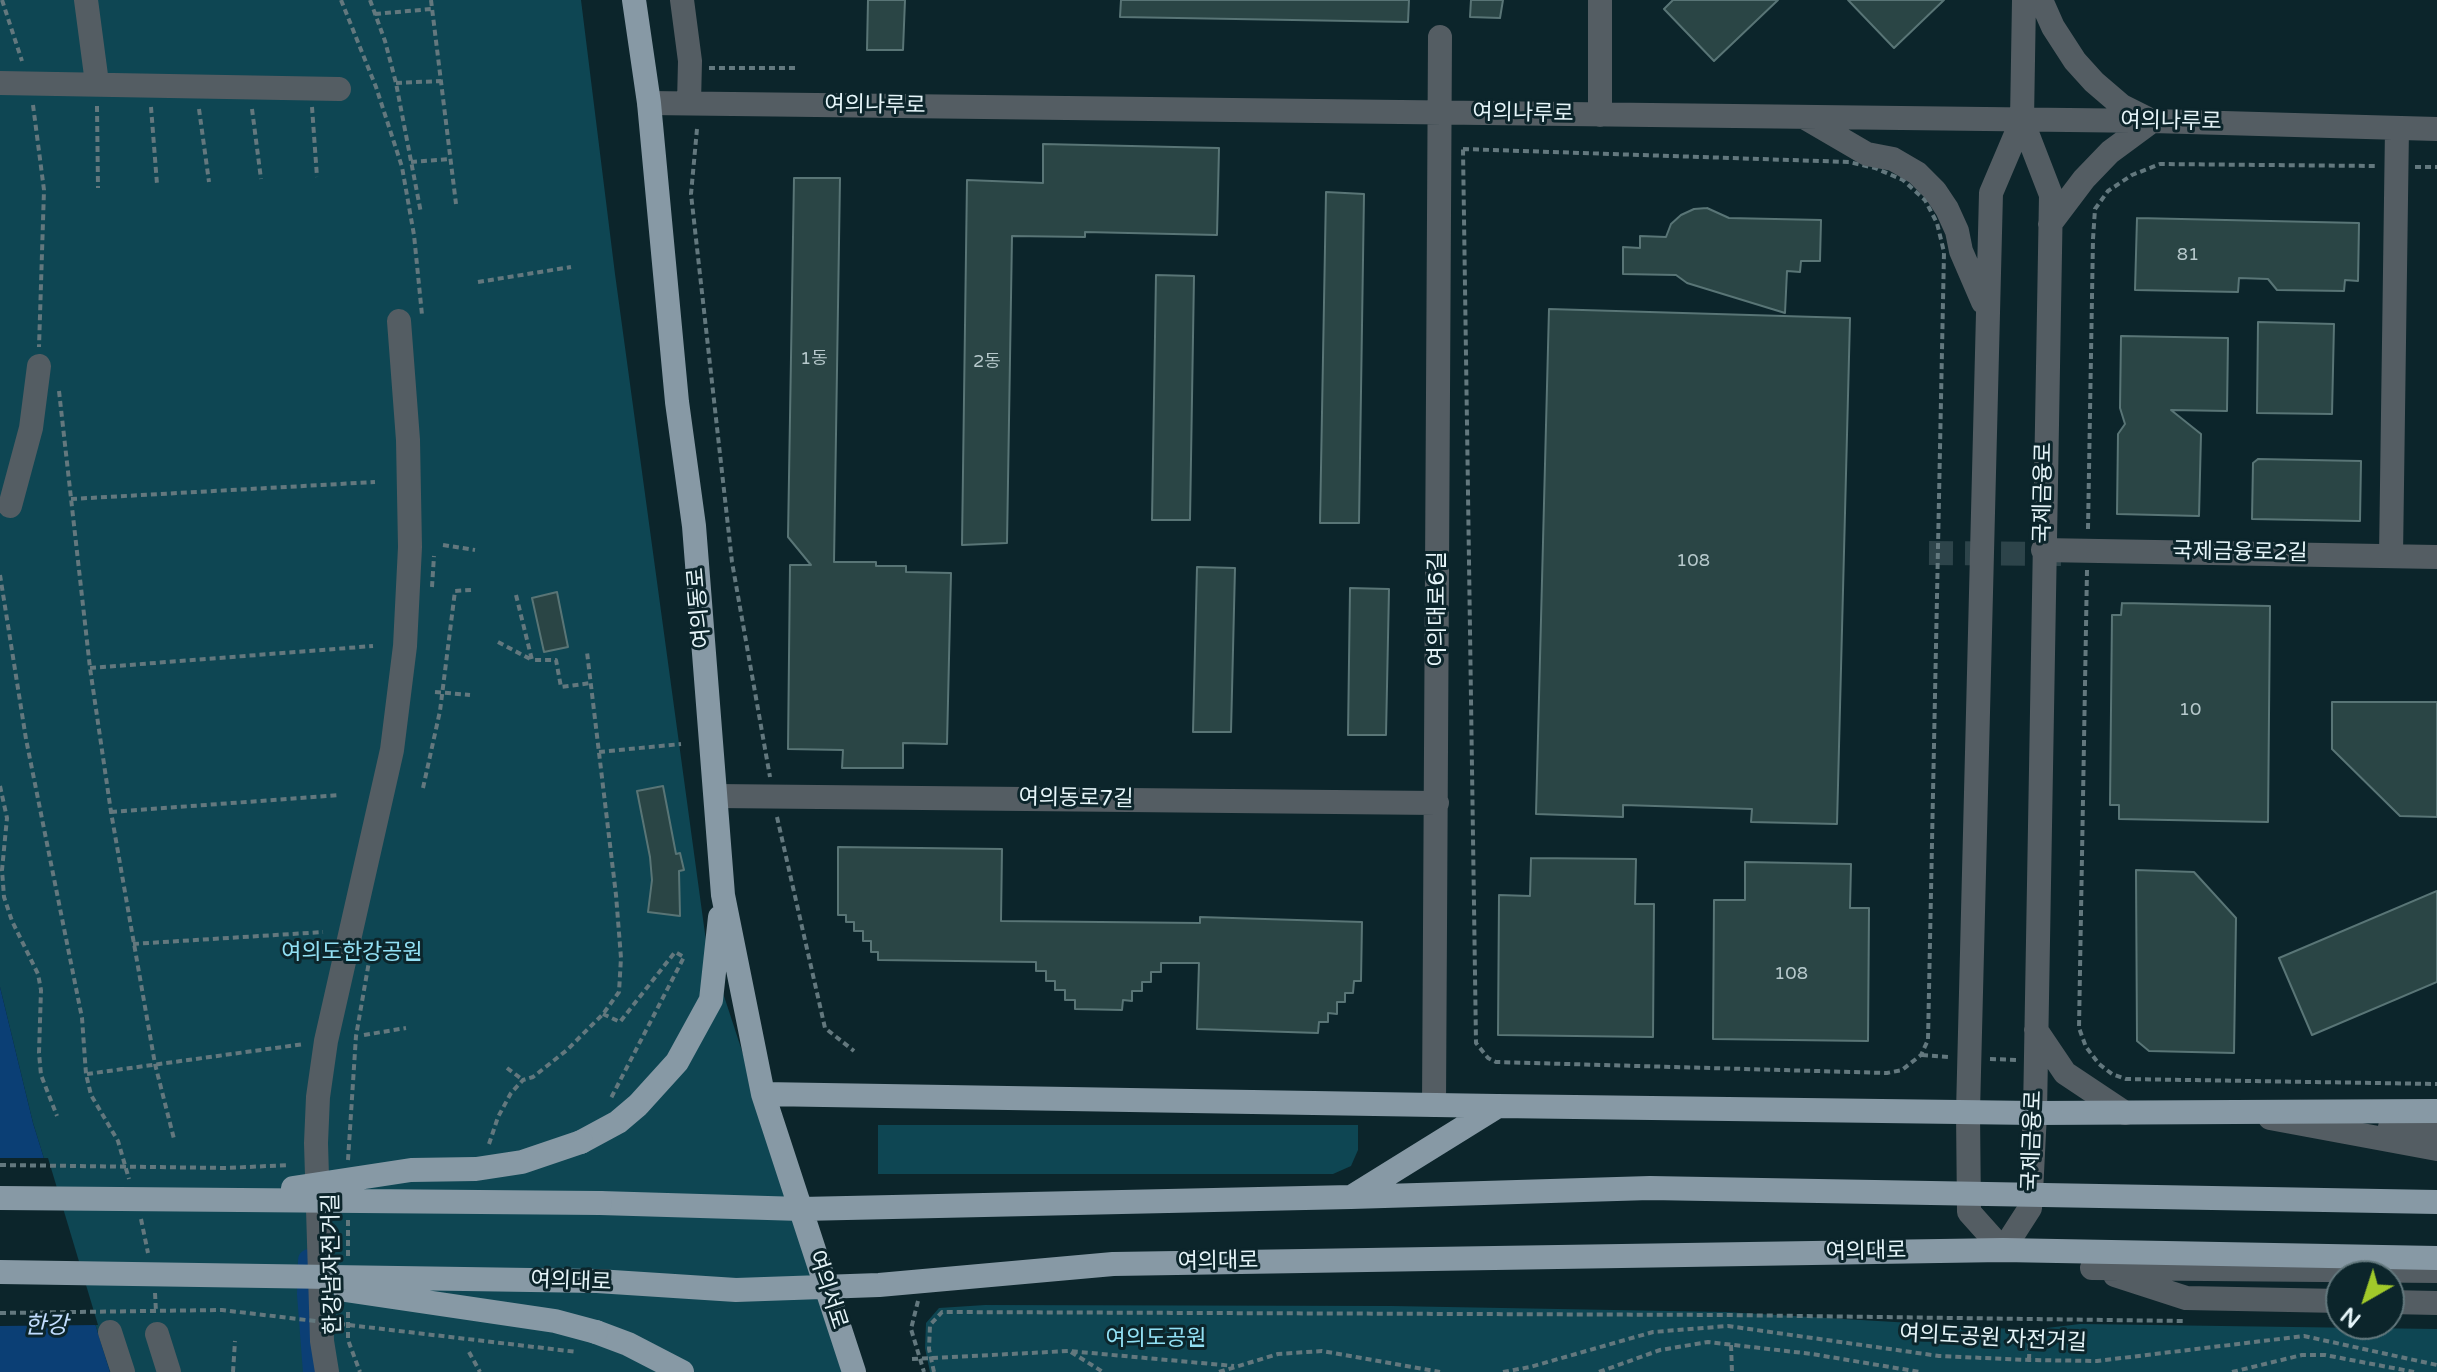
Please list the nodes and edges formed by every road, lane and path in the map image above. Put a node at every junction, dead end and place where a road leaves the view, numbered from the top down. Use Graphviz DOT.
graph roads {
  1 [pos="86,0"];
  2 [pos="341,0"];
  3 [pos="370,0"];
  4 [pos="431,0"];
  5 [pos="634,0"];
  6 [pos="682,0"];
  7 [pos="1600,0"];
  8 [pos="2024,0"];
  9 [pos="2041,0"];
  10 [pos="431,9"];
  11 [pos="375,14"];
  12 [pos="1440,37"];
  13 [pos="689,54"];
  14 [pos="799,68"];
  15 [pos="441,81"];
  16 [pos="0,83"];
  17 [pos="97,83"];
  18 [pos="396,83"];
  19 [pos="149,84"];
  20 [pos="196,85"];
  21 [pos="249,86"];
  22 [pos="376,87"];
  23 [pos="311,88"];
  24 [pos="339,89"];
  25 [pos="649,103"];
  26 [pos="689,103"];
  27 [pos="1441,113"];
  28 [pos="1600,115"];
  29 [pos="1805,118"];
  30 [pos="2022,120"];
  31 [pos="2152,121"];
  32 [pos="2397,128"];
  33 [pos="697,129"];
  34 [pos="2437,129"];
  35 [pos="450,159"];
  36 [pos="411,162"];
  37 [pos="2397,166"];
  38 [pos="2437,167"];
  39 [pos="317,177"];
  40 [pos="261,179"];
  41 [pos="209,182"];
  42 [pos="157,184"];
  43 [pos="98,188"];
  44 [pos="44,190"];
  45 [pos="456,204"];
  46 [pos="421,213"];
  47 [pos="2050,224"];
  48 [pos="571,267"];
  49 [pos="478,282"];
  50 [pos="1986,310"];
  51 [pos="399,321"];
  52 [pos="48,372"];
  53 [pos="375,482"];
  54 [pos="71,499"];
  55 [pos="10,506"];
  56 [pos="443,545"];
  57 [pos="475,550"];
  58 [pos="2043,550"];
  59 [pos="2087,550"];
  60 [pos="2391,556"];
  61 [pos="2437,557"];
  62 [pos="0,575"];
  63 [pos="471,590"];
  64 [pos="516,595"];
  65 [pos="498,642"];
  66 [pos="373,646"];
  67 [pos="587,652"];
  68 [pos="532,660"];
  69 [pos="90,668"];
  70 [pos="591,683"];
  71 [pos="435,692"];
  72 [pos="442,692"];
  73 [pos="470,695"];
  74 [pos="681,744"];
  75 [pos="599,752"];
  76 [pos="0,786"];
  77 [pos="423,788"];
  78 [pos="340,795"];
  79 [pos="716,796"];
  80 [pos="773,796"];
  81 [pos="1437,803"];
  82 [pos="111,812"];
  83 [pos="723,895"];
  84 [pos="323,932"];
  85 [pos="133,944"];
  86 [pos="603,1014"];
  87 [pos="406,1028"];
  88 [pos="364,1035"];
  89 [pos="326,1041"];
  90 [pos="854,1051"];
  91 [pos="1921,1055"];
  92 [pos="1969,1058"];
  93 [pos="2046,1062"];
  94 [pos="155,1064"];
  95 [pos="2099,1064"];
  96 [pos="507,1068"];
  97 [pos="86,1074"];
  98 [pos="523,1080"];
  99 [pos="2437,1084"];
  100 [pos="763,1094"];
  101 [pos="1434,1105"];
  102 [pos="1498,1106"];
  103 [pos="2437,1111"];
  104 [pos="1968,1112"];
  105 [pos="2236,1112"];
  106 [pos="2035,1113"];
  107 [pos="2125,1113"];
  108 [pos="57,1116"];
  109 [pos="2437,1129"];
  110 [pos="604,1130"];
  111 [pos="174,1139"];
  112 [pos="489,1144"];
  113 [pos="2437,1149"];
  114 [pos="348,1153"];
  115 [pos="0,1165"];
  116 [pos="227,1168"];
  117 [pos="348,1171"];
  118 [pos="131,1186"];
  119 [pos="1970,1192"];
  120 [pos="2031,1193"];
  121 [pos="1351,1197"];
  122 [pos="0,1198"];
  123 [pos="218,1200"];
  124 [pos="2437,1202"];
  125 [pos="801,1209"];
  126 [pos="140,1216"];
  127 [pos="348,1218"];
  128 [pos="2015,1250"];
  129 [pos="348,1258"];
  130 [pos="2437,1258"];
  131 [pos="149,1259"];
  132 [pos="2092,1268"];
  133 [pos="2437,1271"];
  134 [pos="0,1272"];
  135 [pos="256,1276"];
  136 [pos="923,1281"];
  137 [pos="826,1287"];
  138 [pos="154,1288"];
  139 [pos="348,1299"];
  140 [pos="2325,1301"];
  141 [pos="2405,1302"];
  142 [pos="2437,1303"];
  143 [pos="0,1313"];
  144 [pos="1727,1315"];
  145 [pos="2193,1321"];
  146 [pos="1728,1326"];
  147 [pos="2030,1330"];
  148 [pos="110,1332"];
  149 [pos="157,1334"];
  150 [pos="235,1341"];
  151 [pos="594,1343"];
  152 [pos="1731,1345"];
  153 [pos="1069,1351"];
  154 [pos="469,1352"];
  155 [pos="921,1358"];
  156 [pos="912,1359"];
  157 [pos="2029,1360"];
  158 [pos="2437,1365"];
  159 [pos="1234,1366"];
  160 [pos="2242,1371"];
  161 [pos="123,1372"];
  162 [pos="169,1372"];
  163 [pos="233,1372"];
  164 [pos="327,1372"];
  165 [pos="360,1372"];
  166 [pos="480,1372"];
  167 [pos="682,1372"];
  168 [pos="854,1372"];
  169 [pos="924,1372"];
  170 [pos="934,1372"];
  171 [pos="1103,1372"];
  172 [pos="1219,1372"];
  173 [pos="1440,1372"];
  174 [pos="1503,1372"];
  175 [pos="1599,1372"];
  176 [pos="1732,1372"];
  177 [pos="1920,1372"];
  178 [pos="2232,1372"];
  179 [pos="2414,1372"];
  1 -- 17 [label="street"];
  2 -- 22 [label="path"];
  3 -- 11 [label="path"];
  4 -- 10 [label="path"];
  5 -- 25 [label="main road, 여의동로"];
  6 -- 13 [label="street"];
  7 -- 28 [label="street"];
  8 -- 30 [label="street, 국제금융로"];
  9 -- 31 [label="street"];
  10 -- 11 [label="path"];
  10 -- 15 [label="path"];
  11 -- 18 [label="path"];
  12 -- 27 [label="street, 여의대로6길"];
  13 -- 14 [label="path"];
  13 -- 26 [label="street"];
  15 -- 18 [label="path"];
  15 -- 35 [label="path"];
  16 -- 17 [label="street"];
  17 -- 19 [label="street"];
  17 -- 43 [label="path"];
  18 -- 36 [label="path"];
  19 -- 20 [label="street"];
  19 -- 42 [label="path"];
  20 -- 21 [label="street"];
  20 -- 41 [label="path"];
  21 -- 23 [label="street"];
  21 -- 40 [label="path"];
  23 -- 24 [label="street"];
  23 -- 39 [label="path"];
  25 -- 26 [label="street, 여의나루로"];
  25 -- 79 [label="main road, 여의동로"];
  26 -- 27 [label="street, 여의나루로"];
  27 -- 28 [label="street, 여의나루로"];
  27 -- 81 [label="street, 여의대로6길"];
  28 -- 29 [label="street, 여의나루로"];
  29 -- 30 [label="street, 여의나루로"];
  29 -- 50 [label="street"];
  30 -- 31 [label="street, 여의나루로"];
  30 -- 47 [label="street, 국제금융로"];
  30 -- 50 [label="street, 국제금융로"];
  31 -- 32 [label="street, 여의나루로"];
  31 -- 47 [label="street"];
  32 -- 34 [label="street, 여의나루로"];
  32 -- 37 [label="street"];
  33 -- 80 [label="path"];
  35 -- 36 [label="path"];
  35 -- 45 [label="path"];
  36 -- 46 [label="path"];
  37 -- 38 [label="path"];
  37 -- 59 [label="path"];
  37 -- 60 [label="street"];
  44 -- 52 [label="path"];
  47 -- 58 [label="street, 국제금융로"];
  48 -- 49 [label="path"];
  50 -- 92 [label="street, 국제금융로"];
  51 -- 89 [label="street"];
  52 -- 54 [label="path"];
  52 -- 55 [label="street"];
  53 -- 54 [label="path"];
  54 -- 69 [label="path"];
  56 -- 57 [label="path"];
  58 -- 59 [label="street, 국제금융로2길"];
  58 -- 93 [label="street, 국제금융로"];
  59 -- 60 [label="street, 국제금융로2길"];
  59 -- 95 [label="path"];
  60 -- 61 [label="street, 국제금융로2길"];
  62 -- 97 [label="path"];
  63 -- 72 [label="path"];
  64 -- 68 [label="path"];
  65 -- 68 [label="path"];
  66 -- 69 [label="path"];
  67 -- 70 [label="path"];
  68 -- 70 [label="path"];
  69 -- 82 [label="path"];
  70 -- 75 [label="path"];
  71 -- 72 [label="path"];
  72 -- 73 [label="path"];
  72 -- 77 [label="path"];
  74 -- 75 [label="path"];
  75 -- 86 [label="path"];
  76 -- 108 [label="path"];
  78 -- 82 [label="path"];
  79 -- 80 [label="street, 여의동로7길"];
  79 -- 83 [label="main road, 여의동로"];
  80 -- 81 [label="street, 여의동로7길"];
  80 -- 90 [label="path"];
  81 -- 101 [label="street, 여의대로6길"];
  82 -- 85 [label="path"];
  83 -- 100 [label="main road, 여의동로"];
  83 -- 110 [label="main road"];
  84 -- 85 [label="path"];
  85 -- 94 [label="path"];
  86 -- 98 [label="path"];
  86 -- 110 [label="path"];
  87 -- 88 [label="path"];
  89 -- 94 [label="path"];
  89 -- 164 [label="street"];
  91 -- 91 [label="path"];
  91 -- 92 [label="path"];
  92 -- 93 [label="path"];
  92 -- 104 [label="street, 국제금융로"];
  93 -- 95 [label="path"];
  93 -- 106 [label="street, 국제금융로"];
  93 -- 107 [label="street"];
  94 -- 97 [label="path"];
  94 -- 111 [label="path"];
  95 -- 99 [label="path"];
  96 -- 98 [label="path"];
  97 -- 118 [label="path"];
  98 -- 112 [label="path"];
  100 -- 101 [label="main road"];
  100 -- 125 [label="main road, 여의동로"];
  101 -- 102 [label="main road"];
  102 -- 104 [label="main road"];
  102 -- 121 [label="main road"];
  103 -- 105 [label="main road"];
  104 -- 106 [label="main road"];
  104 -- 119 [label="street, 국제금융로"];
  105 -- 107 [label="main road"];
  105 -- 109 [label="street"];
  105 -- 113 [label="street"];
  106 -- 107 [label="main road"];
  106 -- 120 [label="street, 국제금융로"];
  110 -- 123 [label="main road, bridge"];
  114 -- 117 [label="path, 한강남자전거길"];
  115 -- 116 [label="path, bridge"];
  119 -- 120 [label="main road"];
  119 -- 121 [label="main road"];
  119 -- 128 [label="street, 국제금융로"];
  120 -- 124 [label="main road"];
  120 -- 128 [label="street, 국제금융로"];
  121 -- 125 [label="main road"];
  122 -- 123 [label="main road, bridge"];
  123 -- 125 [label="main road, bridge"];
  125 -- 137 [label="main road, 여의서로"];
  126 -- 131 [label="path"];
  127 -- 129 [label="path, 한강남자전거길"];
  128 -- 130 [label="main road, 여의대로"];
  128 -- 132 [label="street"];
  128 -- 136 [label="main road, 여의대로"];
  132 -- 133 [label="street"];
  132 -- 140 [label="street"];
  134 -- 135 [label="main road, 여의대로, bridge"];
  135 -- 137 [label="main road, 여의대로, bridge"];
  135 -- 151 [label="main road, bridge"];
  136 -- 137 [label="main road, 여의대로"];
  136 -- 155 [label="path"];
  137 -- 168 [label="main road, 여의서로"];
  138 -- 149 [label="path"];
  139 -- 165 [label="path, 한강남자전거길"];
  141 -- 142 [label="street"];
  143 -- 151 [label="path, bridge"];
  144 -- 145 [label="path"];
  144 -- 146 [label="path"];
  144 -- 170 [label="path"];
  146 -- 157 [label="path, 여의도공원 자전거길"];
  146 -- 174 [label="path, 여의도공원 자전거길"];
  147 -- 157 [label="path"];
  148 -- 161 [label="street"];
  149 -- 162 [label="street"];
  150 -- 163 [label="path"];
  151 -- 167 [label="main road"];
  152 -- 175 [label="path"];
  152 -- 176 [label="path"];
  152 -- 177 [label="path"];
  153 -- 155 [label="path"];
  153 -- 159 [label="path"];
  153 -- 171 [label="path"];
  154 -- 166 [label="path"];
  155 -- 156 [label="path"];
  155 -- 169 [label="path"];
  157 -- 158 [label="path, 여의도공원 자전거길"];
  159 -- 172 [label="path"];
  159 -- 173 [label="path"];
  160 -- 178 [label="path"];
  160 -- 179 [label="path"];
}
